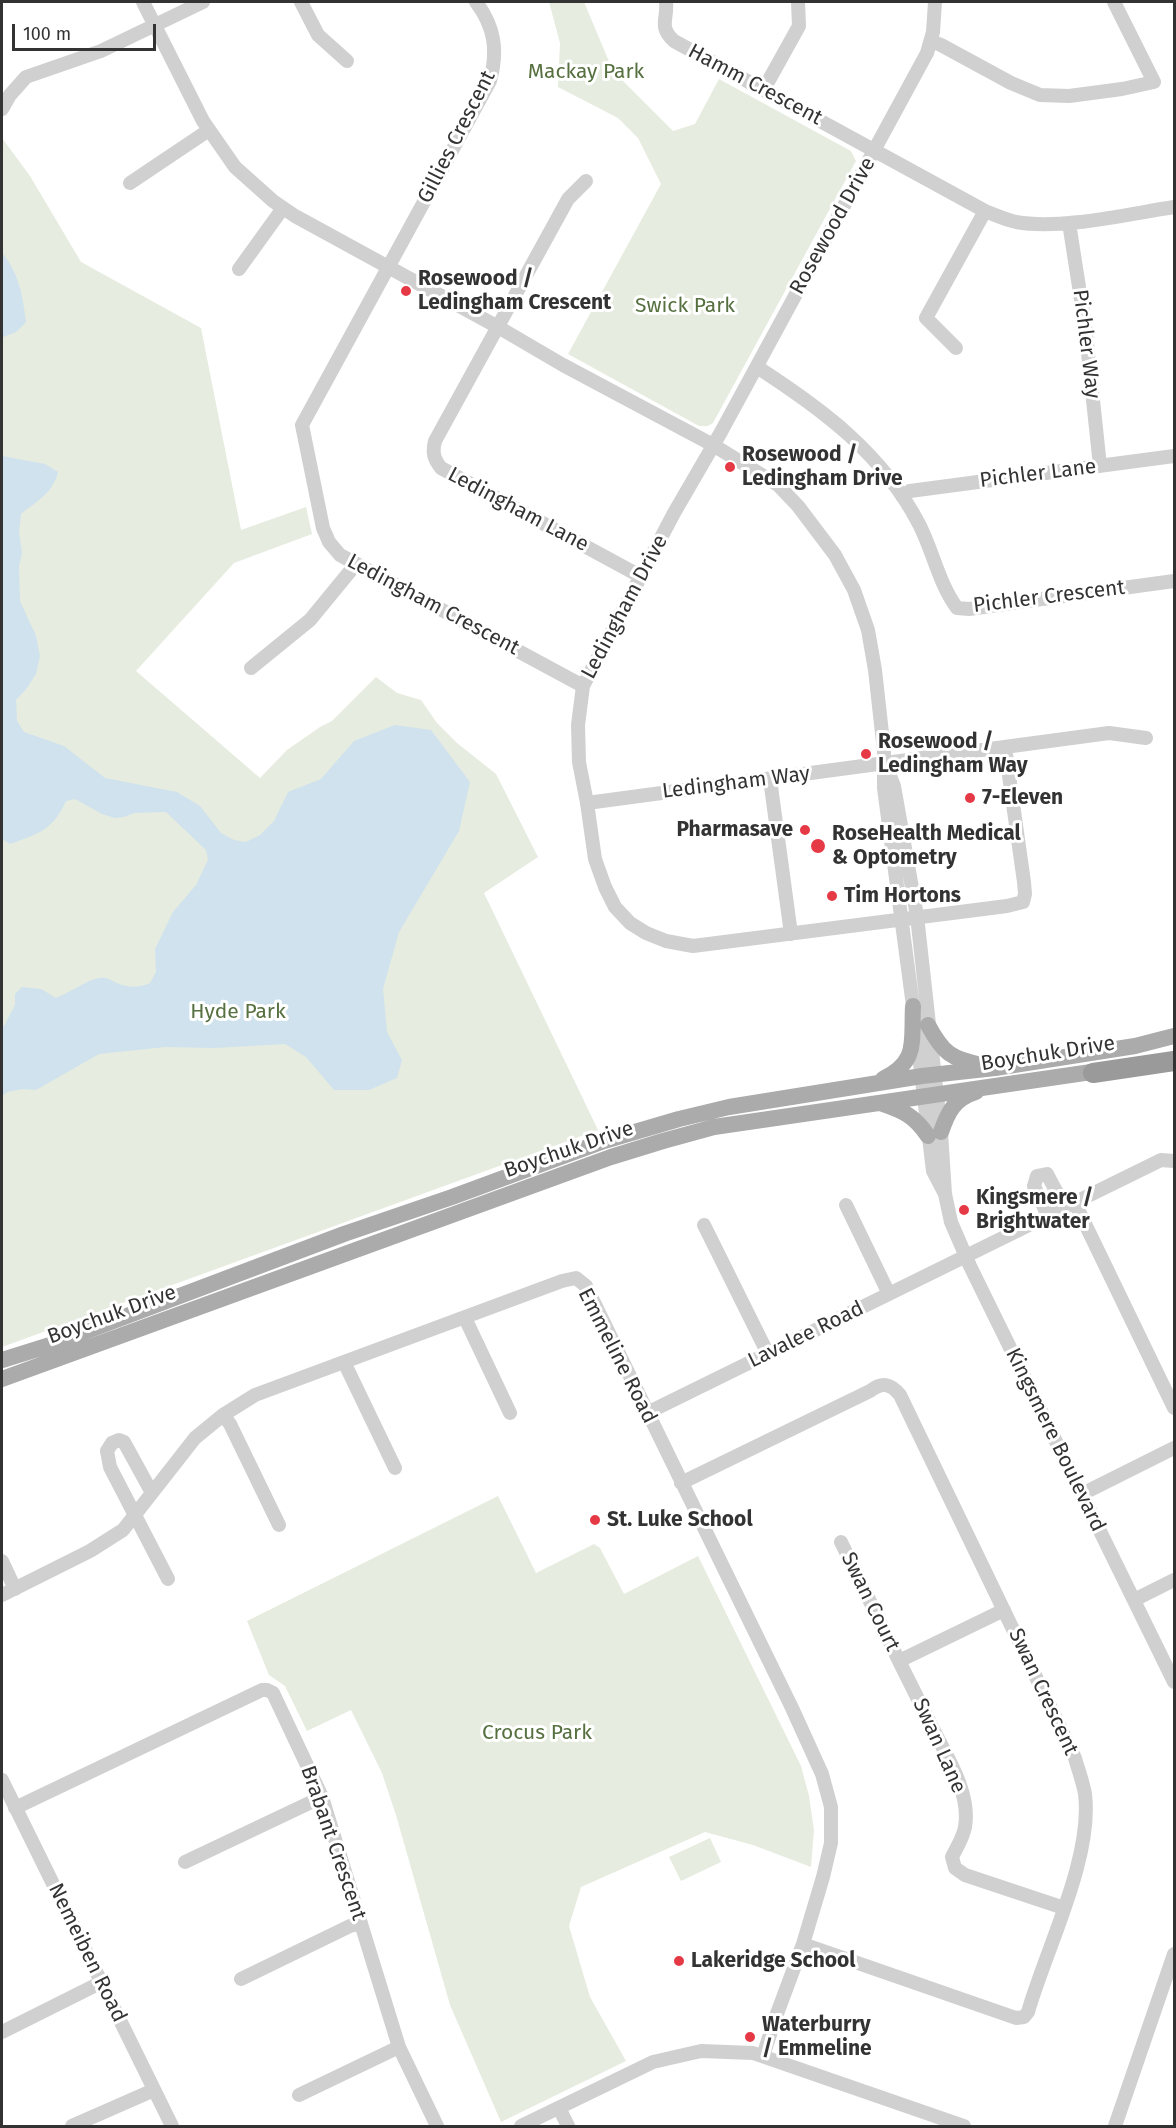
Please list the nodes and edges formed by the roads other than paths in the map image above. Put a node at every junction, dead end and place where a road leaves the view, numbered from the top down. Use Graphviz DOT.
graph roads {
  1 [pos="143,2"];
  2 [pos="203,2"];
  3 [pos="301,2"];
  4 [pos="476,2"];
  5 [pos="666,2"];
  6 [pos="798,2"];
  7 [pos="935,2"];
  8 [pos="1114,2"];
  9 [pos="155,26"];
  10 [pos="931,42"];
  11 [pos="347,61"];
  12 [pos="764,89"];
  13 [pos="2,109"];
  14 [pos="209,130"];
  15 [pos="874,151"];
  16 [pos="586,181"];
  17 [pos="130,183"];
  18 [pos="1174,207"];
  19 [pos="283,208"];
  20 [pos="985,211"];
  21 [pos="1069,223"];
  22 [pos="239,269"];
  23 [pos="389,269"];
  24 [pos="498,327"];
  25 [pos="956,348"];
  26 [pos="756,367"];
  27 [pos="713,445"];
  28 [pos="1174,456"];
  29 [pos="1100,466"];
  30 [pos="902,496"];
  31 [pos="356,564"];
  32 [pos="640,576"];
  33 [pos="1174,581"];
  34 [pos="251,668"];
  35 [pos="583,686"];
  36 [pos="1146,738"];
  37 [pos="1005,747"];
  38 [pos="885,763"];
  39 [pos="770,779"];
  40 [pos="587,803"];
  41 [pos="917,916"];
  42 [pos="901,920"];
  43 [pos="791,934"];
  44 [pos="913,1006"];
  45 [pos="928,1025"];
  46 [pos="1174,1036"];
  47 [pos="1174,1053"];
  48 [pos="1174,1061"];
  49 [pos="995,1068"];
  50 [pos="1093,1073"];
  51 [pos="928,1075"];
  52 [pos="874,1084"];
  53 [pos="1000,1085"];
  54 [pos="930,1094"];
  55 [pos="876,1102"];
  56 [pos="934,1134"];
  57 [pos="1174,1161"];
  58 [pos="846,1205"];
  59 [pos="1070,1206"];
  60 [pos="1048,1216"];
  61 [pos="704,1225"];
  62 [pos="965,1256"];
  63 [pos="889,1294"];
  64 [pos="465,1318"];
  65 [pos="768,1354"];
  66 [pos="2,1360"];
  67 [pos="344,1362"];
  68 [pos="2,1379"];
  69 [pos="1174,1408"];
  70 [pos="510,1413"];
  71 [pos="647,1413"];
  72 [pos="223,1415"];
  73 [pos="1174,1448"];
  74 [pos="395,1468"];
  75 [pos="681,1483"];
  76 [pos="152,1493"];
  77 [pos="1082,1494"];
  78 [pos="134,1516"];
  79 [pos="279,1525"];
  80 [pos="841,1542"];
  81 [pos="2,1561"];
  82 [pos="168,1579"];
  83 [pos="1174,1580"];
  84 [pos="15,1589"];
  85 [pos="2,1595"];
  86 [pos="1134,1600"];
  87 [pos="1004,1610"];
  88 [pos="899,1661"];
  89 [pos="1174,1682"];
  90 [pos="2,1780"];
  91 [pos="322,1797"];
  92 [pos="15,1808"];
  93 [pos="185,1862"];
  94 [pos="1064,1908"];
  95 [pos="361,1923"];
  96 [pos="803,1944"];
  97 [pos="1174,1955"];
  98 [pos="241,1979"];
  99 [pos="102,1982"];
  100 [pos="2,2032"];
  101 [pos="399,2047"];
  102 [pos="763,2056"];
  103 [pos="154,2090"];
  104 [pos="299,2095"];
  105 [pos="559,2108"];
  106 [pos="72,2127"];
  107 [pos="172,2127"];
  108 [pos="437,2127"];
  109 [pos="521,2127"];
  110 [pos="568,2127"];
  111 [pos="964,2127"];
  112 [pos="1115,2127"];
  1 -- 9 [label="street"];
  2 -- 9 [label="street"];
  3 -- 11 [label="street"];
  4 -- 23 [label="street, Gillies Crescent"];
  5 -- 12 [label="street, Hamm Crescent"];
  6 -- 12 [label="street"];
  7 -- 10 [label="street, Rosewood Drive"];
  8 -- 10 [label="street"];
  9 -- 13 [label="street"];
  9 -- 14 [label="street"];
  10 -- 15 [label="street, Rosewood Drive"];
  12 -- 15 [label="street, Hamm Crescent"];
  14 -- 17 [label="street"];
  14 -- 19 [label="street"];
  15 -- 20 [label="street"];
  15 -- 26 [label="street, Rosewood Drive"];
  16 -- 24 [label="street"];
  18 -- 21 [label="street"];
  19 -- 22 [label="street"];
  19 -- 23 [label="street"];
  20 -- 21 [label="street"];
  20 -- 25 [label="street"];
  21 -- 29 [label="street, Pichler Way"];
  23 -- 24 [label="street"];
  23 -- 31 [label="street, Ledingham Crescent"];
  24 -- 27 [label="street"];
  24 -- 32 [label="street, Ledingham Lane"];
  26 -- 27 [label="street, Rosewood Drive"];
  26 -- 30 [label="street, Pichler Crescent"];
  27 -- 32 [label="street, Ledingham Drive"];
  27 -- 38 [label="street"];
  28 -- 29 [label="street, Pichler Lane"];
  29 -- 30 [label="street, Pichler Lane"];
  30 -- 33 [label="street, Pichler Crescent"];
  31 -- 34 [label="street"];
  31 -- 35 [label="street, Ledingham Crescent"];
  32 -- 35 [label="street, Ledingham Drive"];
  35 -- 40 [label="street, Ledingham Drive"];
  36 -- 37 [label="street, Ledingham Way"];
  37 -- 38 [label="street, Ledingham Way"];
  37 -- 41 [label="street, Ledingham Drive"];
  38 -- 39 [label="street, Ledingham Way"];
  38 -- 41 [label="street"];
  38 -- 42 [label="street"];
  39 -- 40 [label="street, Ledingham Way"];
  39 -- 43 [label="street"];
  40 -- 43 [label="street, Ledingham Drive"];
  41 -- 42 [label="street, Ledingham Drive"];
  41 -- 45 [label="street"];
  42 -- 43 [label="street, Ledingham Drive"];
  42 -- 44 [label="street"];
  44 -- 51 [label="street"];
  44 -- 52 [label="main road"];
  45 -- 49 [label="main road"];
  45 -- 51 [label="street"];
  46 -- 49 [label="main road, Boychuk Drive"];
  47 -- 50 [label="main road, Boychuk Drive"];
  48 -- 50 [label="highway"];
  49 -- 51 [label="main road, Boychuk Drive"];
  50 -- 53 [label="main road, Boychuk Drive"];
  51 -- 52 [label="main road, Boychuk Drive"];
  51 -- 54 [label="street, Kingsmere Boulevard"];
  52 -- 66 [label="main road, Boychuk Drive"];
  53 -- 54 [label="main road, Boychuk Drive"];
  53 -- 56 [label="main road"];
  54 -- 55 [label="main road, Boychuk Drive"];
  54 -- 56 [label="street, Kingsmere Boulevard"];
  55 -- 56 [label="main road"];
  55 -- 68 [label="main road, Boychuk Drive"];
  56 -- 62 [label="street, Kingsmere Boulevard"];
  57 -- 59 [label="street, Lavalee Road"];
  58 -- 63 [label="street"];
  59 -- 60 [label="street, Lavalee Road"];
  59 -- 60 [label="street"];
  59 -- 69 [label="street"];
  60 -- 62 [label="street, Lavalee Road"];
  61 -- 65 [label="street"];
  62 -- 63 [label="street, Lavalee Road"];
  62 -- 77 [label="street, Kingsmere Boulevard"];
  63 -- 65 [label="street, Lavalee Road"];
  64 -- 67 [label="street, Emmeline Road"];
  64 -- 70 [label="street"];
  64 -- 71 [label="street, Emmeline Road"];
  65 -- 71 [label="street, Lavalee Road"];
  67 -- 72 [label="street, Emmeline Road"];
  67 -- 74 [label="street"];
  71 -- 75 [label="street, Emmeline Road"];
  72 -- 76 [label="street, Emmeline Road"];
  72 -- 79 [label="street"];
  73 -- 77 [label="street"];
  75 -- 87 [label="street, Swan Crescent"];
  75 -- 96 [label="street, Emmeline Road"];
  76 -- 78 [label="street, Emmeline Road"];
  76 -- 78 [label="street"];
  77 -- 86 [label="street, Kingsmere Boulevard"];
  78 -- 82 [label="street"];
  78 -- 84 [label="street, Emmeline Road"];
  80 -- 88 [label="street, Swan Court"];
  81 -- 84 [label="street"];
  83 -- 86 [label="street"];
  84 -- 85 [label="street, Emmeline Road"];
  86 -- 89 [label="street, Kingsmere Boulevard"];
  87 -- 88 [label="street"];
  87 -- 94 [label="street, Swan Crescent"];
  88 -- 94 [label="street, Swan Lane"];
  90 -- 92 [label="street, Nemeiben Road"];
  91 -- 92 [label="street, Brabant Crescent"];
  91 -- 93 [label="street"];
  91 -- 95 [label="street, Brabant Crescent"];
  92 -- 99 [label="street, Nemeiben Road"];
  94 -- 96 [label="street, Swan Crescent"];
  95 -- 98 [label="street"];
  95 -- 101 [label="street, Brabant Crescent"];
  96 -- 102 [label="street, Emmeline Road"];
  97 -- 112 [label="street"];
  99 -- 100 [label="street"];
  99 -- 103 [label="street, Nemeiben Road"];
  101 -- 104 [label="street"];
  101 -- 108 [label="street, Brabant Crescent"];
  102 -- 105 [label="street"];
  102 -- 111 [label="street"];
  103 -- 106 [label="street"];
  103 -- 107 [label="street, Nemeiben Road"];
  105 -- 109 [label="street"];
  105 -- 110 [label="street"];
}
